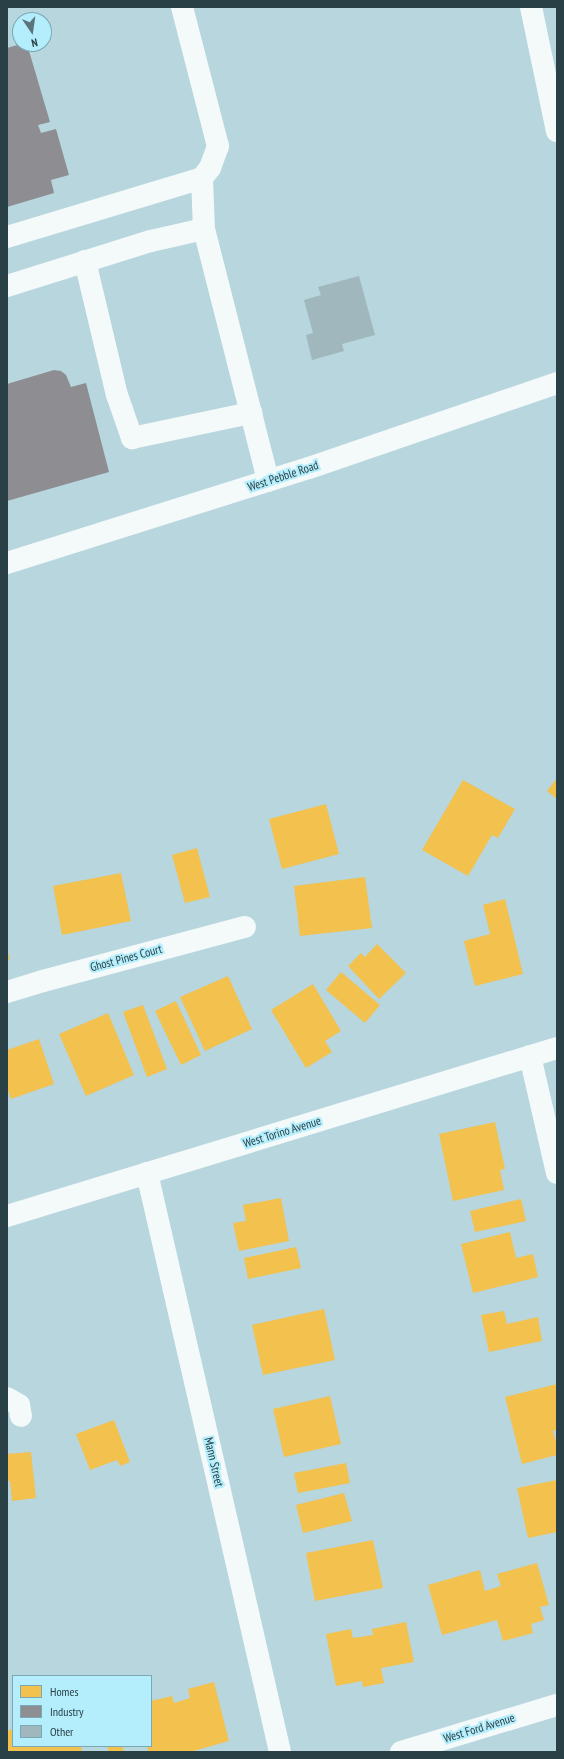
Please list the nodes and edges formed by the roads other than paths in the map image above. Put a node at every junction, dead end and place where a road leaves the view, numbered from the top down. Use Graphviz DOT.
graph roads {
  1 [pos="182,7"];
  2 [pos="530,7"];
  3 [pos="557,130"];
  4 [pos="202,178"];
  5 [pos="204,229"];
  6 [pos="7,237"];
  7 [pos="85,261"];
  8 [pos="7,286"];
  9 [pos="557,383"];
  10 [pos="251,413"];
  11 [pos="268,481"];
  12 [pos="7,563"];
  13 [pos="246,927"];
  14 [pos="7,992"];
  15 [pos="557,1048"];
  16 [pos="530,1056"];
  17 [pos="147,1173"];
  18 [pos="557,1173"];
  19 [pos="7,1216"];
  20 [pos="7,1398"];
  21 [pos="21,1416"];
  22 [pos="557,1705"];
  23 [pos="280,1752"];
  24 [pos="401,1752"];
  1 -- 4 [label="street"];
  2 -- 3 [label="street"];
  4 -- 5 [label="street"];
  4 -- 6 [label="street"];
  5 -- 7 [label="street"];
  5 -- 10 [label="street"];
  7 -- 8 [label="street"];
  7 -- 10 [label="street"];
  9 -- 11 [label="street, West Pebble Road"];
  10 -- 11 [label="street"];
  11 -- 12 [label="street, West Pebble Road"];
  13 -- 14 [label="street, Ghost Pines Court"];
  15 -- 16 [label="street, West Torino Avenue"];
  16 -- 17 [label="street, West Torino Avenue"];
  16 -- 18 [label="street"];
  17 -- 19 [label="street, West Torino Avenue"];
  17 -- 23 [label="street, Mann Street"];
  20 -- 21 [label="street"];
  22 -- 24 [label="street, West Ford Avenue"];
}
